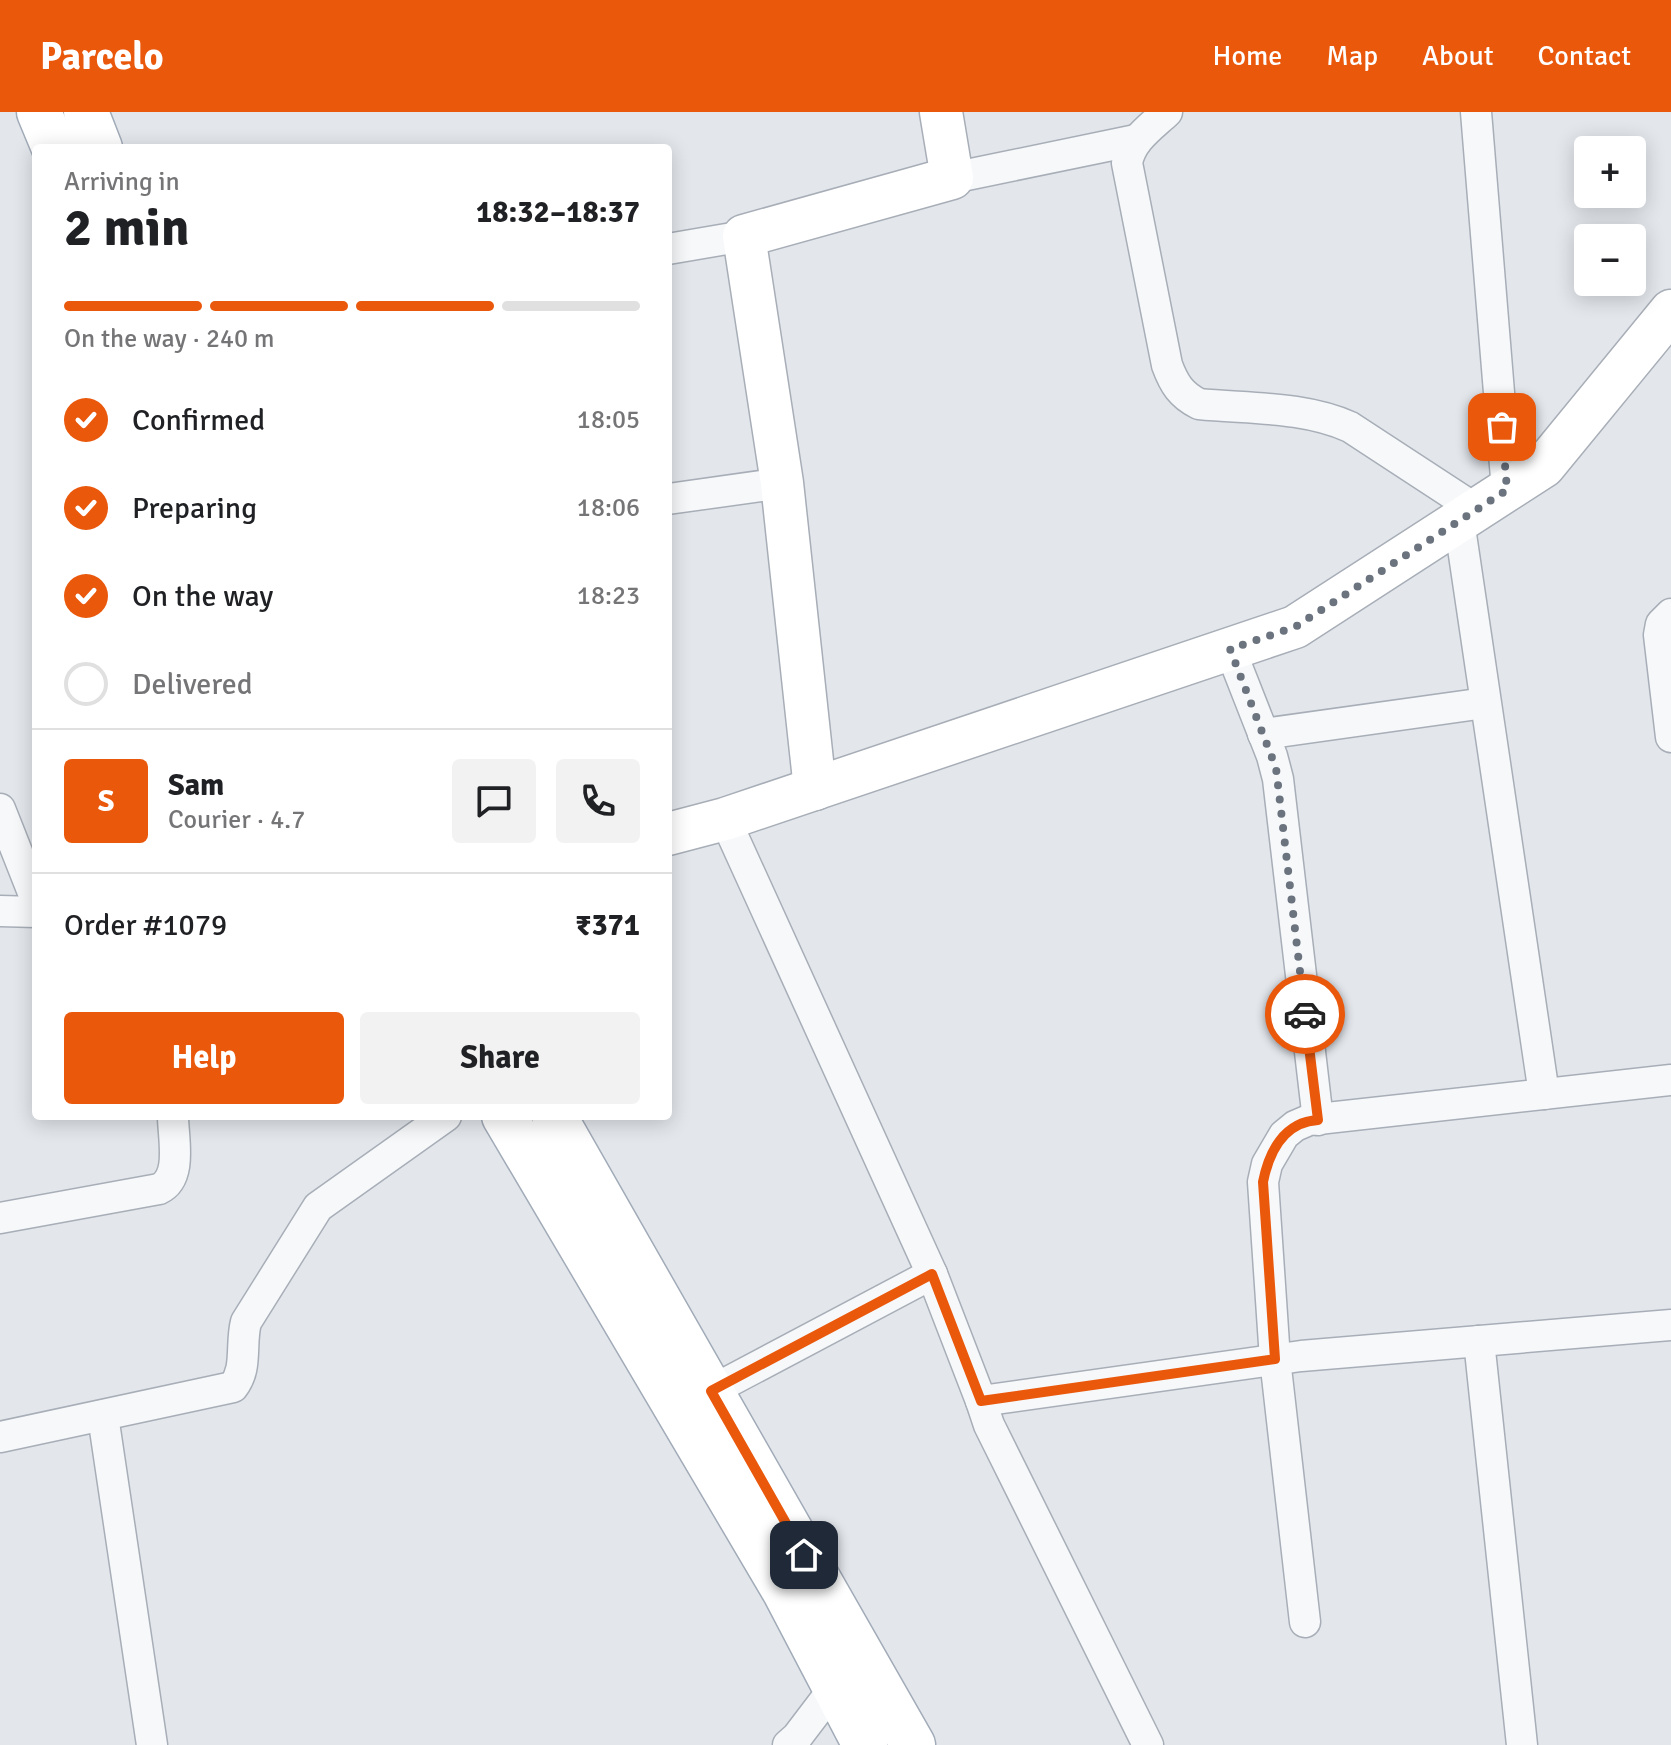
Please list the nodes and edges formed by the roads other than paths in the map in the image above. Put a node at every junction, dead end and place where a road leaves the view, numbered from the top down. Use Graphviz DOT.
graph roads {
  1 [pos="39,112"];
  2 [pos="86,112"];
  3 [pos="941,112"];
  4 [pos="1167,112"];
  5 [pos="1476,112"];
  6 [pos="1136,140"];
  7 [pos="52,144"];
  8 [pos="98,144"];
  9 [pos="952,178"];
  10 [pos="744,236"];
  11 [pos="672,248"];
  12 [pos="1671,311"];
  13 [pos="782,483"];
  14 [pos="672,498"];
  15 [pos="1481,507"];
  16 [pos="1671,614"];
  17 [pos="1230,649"];
  18 [pos="1485,703"];
  19 [pos="1263,734"];
  20 [pos="1671,737"];
  21 [pos="815,789"];
  22 [pos="0,809"];
  23 [pos="725,819"];
  24 [pos="672,833"];
  25 [pos="32,890"];
  26 [pos="0,911"];
  27 [pos="32,912"];
  28 [pos="1671,1080"];
  29 [pos="1544,1094"];
  30 [pos="173,1120"];
  31 [pos="440,1120"];
  32 [pos="506,1120"];
  33 [pos="556,1120"];
  34 [pos="1318,1120"];
  35 [pos="0,1218"];
  36 [pos="932,1274"];
  37 [pos="1671,1325"];
  38 [pos="1479,1341"];
  39 [pos="1275,1359"];
  40 [pos="711,1391"];
  41 [pos="981,1401"];
  42 [pos="103,1416"];
  43 [pos="0,1437"];
  44 [pos="1305,1622"];
  45 [pos="835,1687"];
  46 [pos="795,1742"];
  47 [pos="152,1745"];
  48 [pos="865,1745"];
  49 [pos="913,1745"];
  50 [pos="1148,1745"];
  51 [pos="1522,1745"];
  1 -- 7 [label="main road"];
  2 -- 8 [label="main road"];
  3 -- 9 [label="street"];
  4 -- 6 [label="street"];
  5 -- 15 [label="street"];
  6 -- 9 [label="street"];
  6 -- 15 [label="street"];
  9 -- 10 [label="street"];
  10 -- 11 [label="street"];
  10 -- 13 [label="street"];
  12 -- 15 [label="street"];
  13 -- 14 [label="street"];
  13 -- 21 [label="street"];
  15 -- 17 [label="street"];
  15 -- 18 [label="street"];
  16 -- 20 [label="street"];
  17 -- 19 [label="street"];
  17 -- 21 [label="street"];
  18 -- 19 [label="street"];
  18 -- 29 [label="street"];
  19 -- 34 [label="street"];
  21 -- 23 [label="street"];
  22 -- 25 [label="street"];
  23 -- 24 [label="street"];
  23 -- 36 [label="street"];
  26 -- 27 [label="street"];
  28 -- 29 [label="street"];
  29 -- 34 [label="street"];
  30 -- 35 [label="street"];
  31 -- 42 [label="street"];
  32 -- 45 [label="main road"];
  33 -- 40 [label="main road"];
  34 -- 39 [label="street"];
  36 -- 40 [label="street"];
  36 -- 41 [label="street"];
  37 -- 38 [label="street"];
  38 -- 39 [label="street"];
  38 -- 51 [label="street"];
  39 -- 41 [label="street"];
  39 -- 44 [label="street"];
  40 -- 49 [label="main road"];
  41 -- 50 [label="street"];
  42 -- 43 [label="street"];
  42 -- 47 [label="street"];
  45 -- 46 [label="street"];
  45 -- 48 [label="main road"];
}
